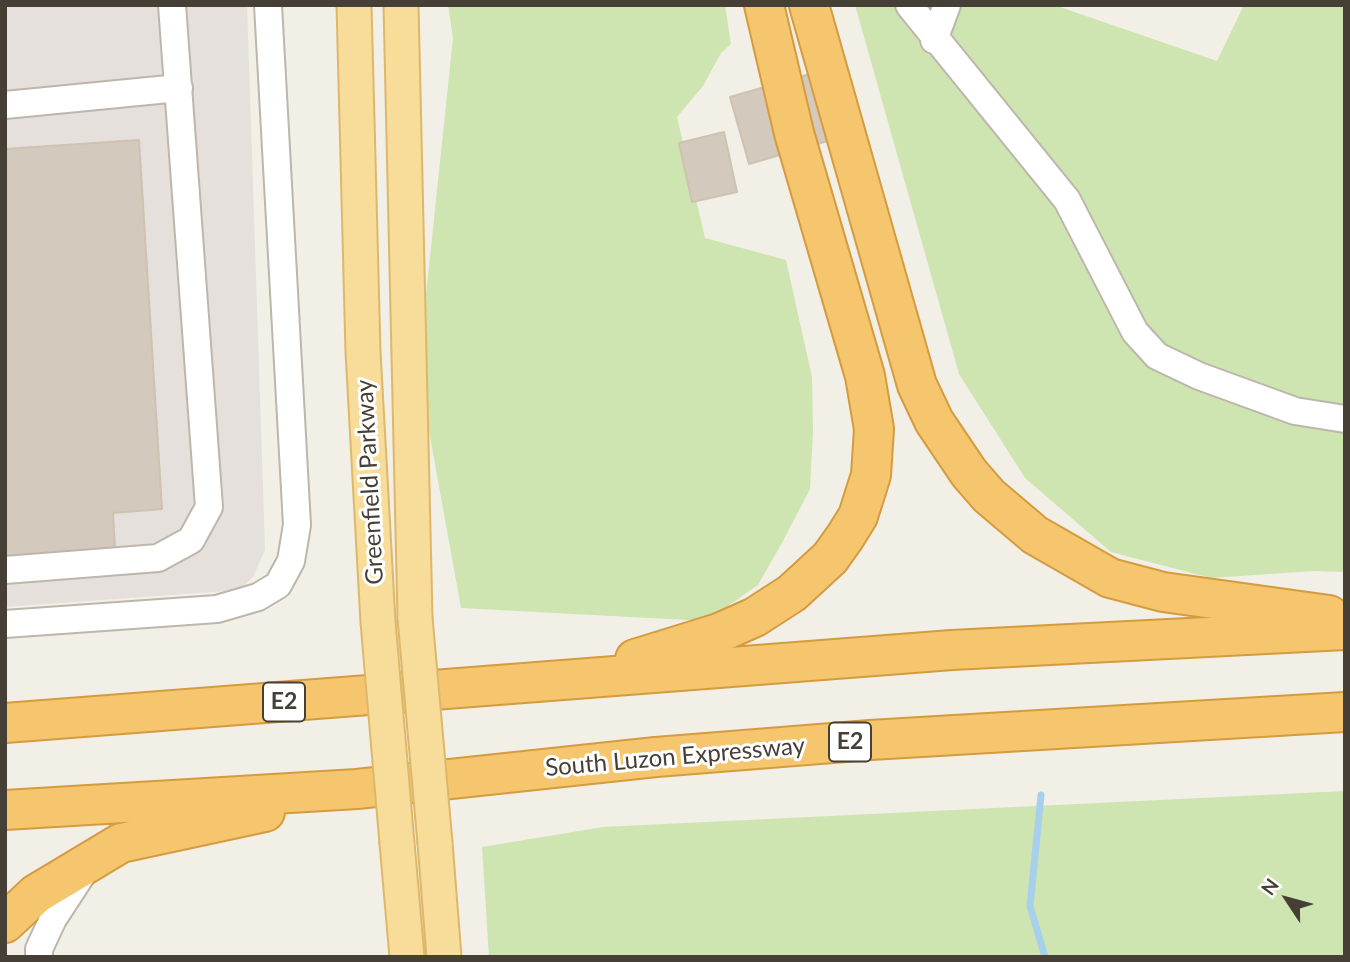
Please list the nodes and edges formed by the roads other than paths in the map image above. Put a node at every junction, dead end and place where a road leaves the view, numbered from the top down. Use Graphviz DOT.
graph roads {
  1 [pos="173,5"];
  2 [pos="268,5"];
  3 [pos="354,5"];
  4 [pos="401,5"];
  5 [pos="764,5"];
  6 [pos="809,5"];
  7 [pos="909,5"];
  8 [pos="947,5"];
  9 [pos="934,40"];
  10 [pos="179,88"];
  11 [pos="5,104"];
  12 [pos="1345,419"];
  13 [pos="5,570"];
  14 [pos="1345,618"];
  15 [pos="5,625"];
  16 [pos="1345,630"];
  17 [pos="563,681"];
  18 [pos="1345,712"];
  19 [pos="5,723"];
  20 [pos="357,789"];
  21 [pos="5,810"];
  22 [pos="93,858"];
  23 [pos="5,923"];
  24 [pos="39,957"];
  25 [pos="407,957"];
  26 [pos="444,957"];
  1 -- 10 [label="street"];
  2 -- 15 [label="street"];
  3 -- 25 [label="main road, Greenfield Parkway, bridge"];
  4 -- 26 [label="main road, Greenfield Parkway, bridge"];
  5 -- 17 [label="highway"];
  6 -- 14 [label="highway"];
  7 -- 9 [label="street"];
  8 -- 9 [label="street"];
  9 -- 12 [label="street"];
  10 -- 11 [label="street"];
  10 -- 13 [label="street"];
  16 -- 17 [label="highway, E2"];
  17 -- 19 [label="highway, E2"];
  18 -- 20 [label="highway, South Luzon Expressway / E2"];
  20 -- 21 [label="highway, South Luzon Expressway / E2"];
  20 -- 22 [label="highway"];
  22 -- 23 [label="highway"];
  22 -- 24 [label="street"];
}
